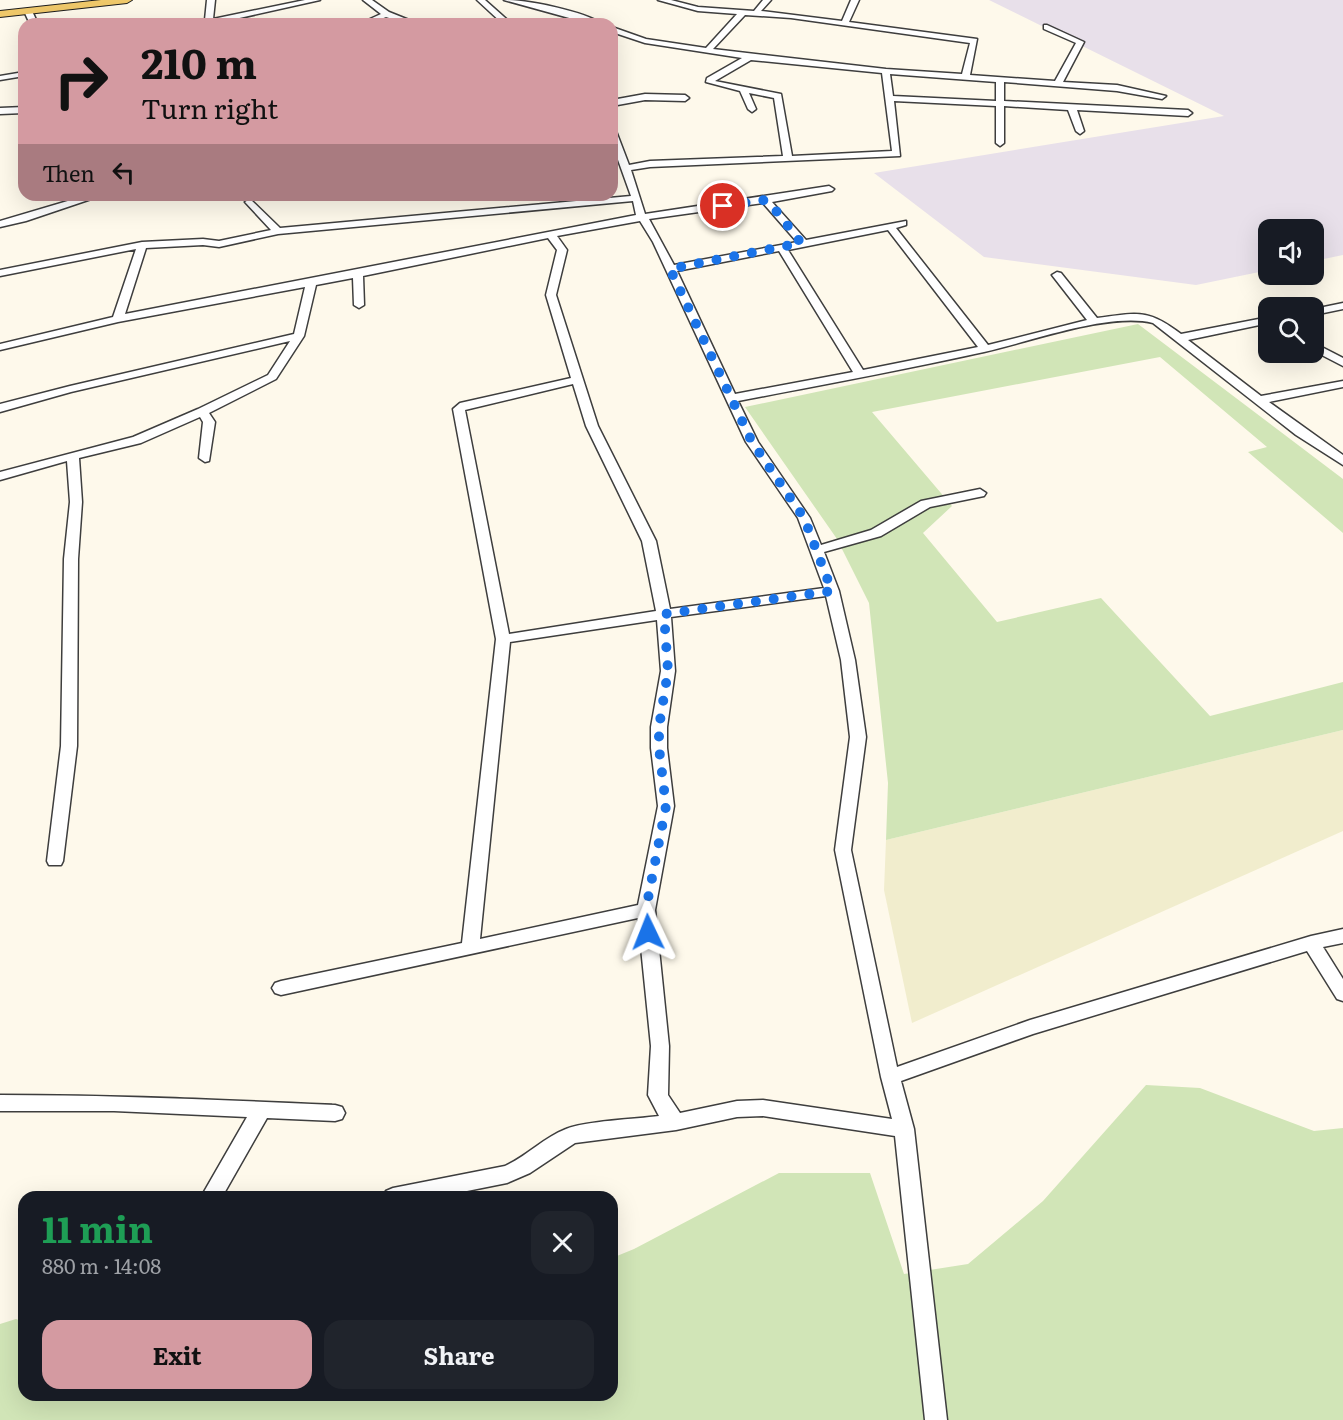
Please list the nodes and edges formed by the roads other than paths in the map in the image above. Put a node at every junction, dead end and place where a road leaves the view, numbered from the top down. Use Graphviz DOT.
graph roads {
  1 [pos="127,0"];
  2 [pos="211,0"];
  3 [pos="316,0"];
  4 [pos="366,0"];
  5 [pos="481,0"];
  6 [pos="508,0"];
  7 [pos="767,0"];
  8 [pos="855,0"];
  9 [pos="669,1"];
  10 [pos="558,4"];
  11 [pos="548,8"];
  12 [pos="28,11"];
  13 [pos="742,13"];
  14 [pos="0,14"];
  15 [pos="386,14"];
  16 [pos="755,14"];
  17 [pos="31,18"];
  18 [pos="209,18"];
  19 [pos="231,18"];
  20 [pos="377,18"];
  21 [pos="398,18"];
  22 [pos="501,18"];
  23 [pos="580,18"];
  24 [pos="844,23"];
  25 [pos="1047,27"];
  26 [pos="618,31"];
  27 [pos="708,50"];
  28 [pos="750,57"];
  29 [pos="886,71"];
  30 [pos="18,75"];
  31 [pos="966,75"];
  32 [pos="0,78"];
  33 [pos="1000,78"];
  34 [pos="1058,84"];
  35 [pos="744,90"];
  36 [pos="1162,96"];
  37 [pos="685,98"];
  38 [pos="890,98"];
  39 [pos="618,102"];
  40 [pos="999,105"];
  41 [pos="752,109"];
  42 [pos="1072,109"];
  43 [pos="18,110"];
  44 [pos="0,111"];
  45 [pos="1188,113"];
  46 [pos="1080,131"];
  47 [pos="1000,143"];
  48 [pos="618,154"];
  49 [pos="789,159"];
  50 [pos="622,170"];
  51 [pos="830,189"];
  52 [pos="637,198"];
  53 [pos="618,200"];
  54 [pos="765,200"];
  55 [pos="72,201"];
  56 [pos="604,201"];
  57 [pos="250,202"];
  58 [pos="643,217"];
  59 [pos="903,223"];
  60 [pos="0,224"];
  61 [pos="890,227"];
  62 [pos="278,231"];
  63 [pos="550,235"];
  64 [pos="801,243"];
  65 [pos="142,245"];
  66 [pos="781,247"];
  67 [pos="670,269"];
  68 [pos="0,273"];
  69 [pos="358,274"];
  70 [pos="1057,276"];
  71 [pos="310,283"];
  72 [pos="359,305"];
  73 [pos="1343,306"];
  74 [pos="1324,310"];
  75 [pos="118,320"];
  76 [pos="1094,322"];
  77 [pos="1258,322"];
  78 [pos="299,336"];
  79 [pos="1179,338"];
  80 [pos="0,347"];
  81 [pos="985,349"];
  82 [pos="1324,352"];
  83 [pos="1343,363"];
  84 [pos="860,374"];
  85 [pos="578,380"];
  86 [pos="1343,384"];
  87 [pos="730,399"];
  88 [pos="1261,400"];
  89 [pos="0,408"];
  90 [pos="202,412"];
  91 [pos="73,457"];
  92 [pos="205,458"];
  93 [pos="1343,461"];
  94 [pos="0,476"];
  95 [pos="980,494"];
  96 [pos="818,550"];
  97 [pos="832,591"];
  98 [pos="664,614"];
  99 [pos="503,639"];
  100 [pos="55,861"];
  101 [pos="646,909"];
  102 [pos="1343,936"];
  103 [pos="1311,943"];
  104 [pos="470,948"];
  105 [pos="281,988"];
  106 [pos="1343,994"];
  107 [pos="890,1077"];
  108 [pos="0,1103"];
  109 [pos="262,1110"];
  110 [pos="335,1113"];
  111 [pos="676,1122"];
  112 [pos="905,1139"];
  113 [pos="215,1191"];
  114 [pos="423,1191"];
  115 [pos="935,1409"];
  1 -- 12 [label="main road"];
  2 -- 18 [label="street"];
  3 -- 19 [label="street"];
  4 -- 15 [label="street"];
  5 -- 22 [label="street"];
  6 -- 11 [label="street"];
  7 -- 16 [label="street"];
  8 -- 24 [label="street"];
  9 -- 13 [label="street"];
  10 -- 11 [label="street"];
  11 -- 23 [label="street"];
  12 -- 14 [label="main road"];
  12 -- 17 [label="street"];
  13 -- 16 [label="street"];
  13 -- 27 [label="street"];
  15 -- 20 [label="street"];
  15 -- 21 [label="street"];
  16 -- 24 [label="street"];
  24 -- 31 [label="street"];
  25 -- 34 [label="street"];
  26 -- 27 [label="street"];
  27 -- 28 [label="street"];
  28 -- 29 [label="street"];
  28 -- 35 [label="street"];
  29 -- 31 [label="street"];
  29 -- 38 [label="street"];
  30 -- 32 [label="street"];
  31 -- 33 [label="street"];
  33 -- 34 [label="street"];
  33 -- 40 [label="street"];
  34 -- 36 [label="street"];
  35 -- 41 [label="street"];
  35 -- 49 [label="street"];
  37 -- 39 [label="street"];
  38 -- 40 [label="street"];
  38 -- 49 [label="street"];
  40 -- 42 [label="street"];
  40 -- 47 [label="street"];
  42 -- 45 [label="street"];
  42 -- 46 [label="street"];
  43 -- 44 [label="street"];
  48 -- 50 [label="street"];
  49 -- 50 [label="street"];
  50 -- 52 [label="street"];
  51 -- 54 [label="street"];
  52 -- 53 [label="street"];
  52 -- 58 [label="street"];
  54 -- 58 [label="street"];
  54 -- 64 [label="street"];
  55 -- 60 [label="street"];
  56 -- 62 [label="street"];
  57 -- 62 [label="street"];
  58 -- 63 [label="street"];
  58 -- 67 [label="street"];
  59 -- 61 [label="street"];
  61 -- 64 [label="street"];
  61 -- 81 [label="street"];
  62 -- 65 [label="street"];
  63 -- 69 [label="street"];
  63 -- 85 [label="street"];
  64 -- 66 [label="street"];
  65 -- 68 [label="street"];
  65 -- 75 [label="street"];
  66 -- 67 [label="street"];
  66 -- 84 [label="street"];
  67 -- 87 [label="street"];
  69 -- 71 [label="street"];
  69 -- 72 [label="street"];
  70 -- 76 [label="street"];
  71 -- 75 [label="street"];
  71 -- 78 [label="street"];
  73 -- 74 [label="street"];
  75 -- 80 [label="street"];
  76 -- 79 [label="street"];
  76 -- 81 [label="street"];
  77 -- 79 [label="street"];
  78 -- 89 [label="street"];
  78 -- 90 [label="street"];
  79 -- 88 [label="street"];
  81 -- 84 [label="street"];
  82 -- 83 [label="street"];
  84 -- 87 [label="street"];
  85 -- 98 [label="street"];
  85 -- 99 [label="street"];
  86 -- 88 [label="street"];
  87 -- 96 [label="street"];
  88 -- 93 [label="street"];
  90 -- 91 [label="street"];
  90 -- 92 [label="street"];
  91 -- 94 [label="street"];
  91 -- 100 [label="street"];
  95 -- 96 [label="street"];
  96 -- 97 [label="street"];
  97 -- 98 [label="street"];
  97 -- 107 [label="street"];
  98 -- 99 [label="street"];
  98 -- 101 [label="street"];
  99 -- 104 [label="street"];
  101 -- 104 [label="street"];
  101 -- 111 [label="street"];
  102 -- 103 [label="street"];
  103 -- 106 [label="street"];
  103 -- 107 [label="street"];
  104 -- 105 [label="street"];
  107 -- 112 [label="street"];
  108 -- 109 [label="street"];
  109 -- 110 [label="street"];
  109 -- 113 [label="street"];
  111 -- 112 [label="street"];
  111 -- 114 [label="street"];
  112 -- 115 [label="street"];
}
